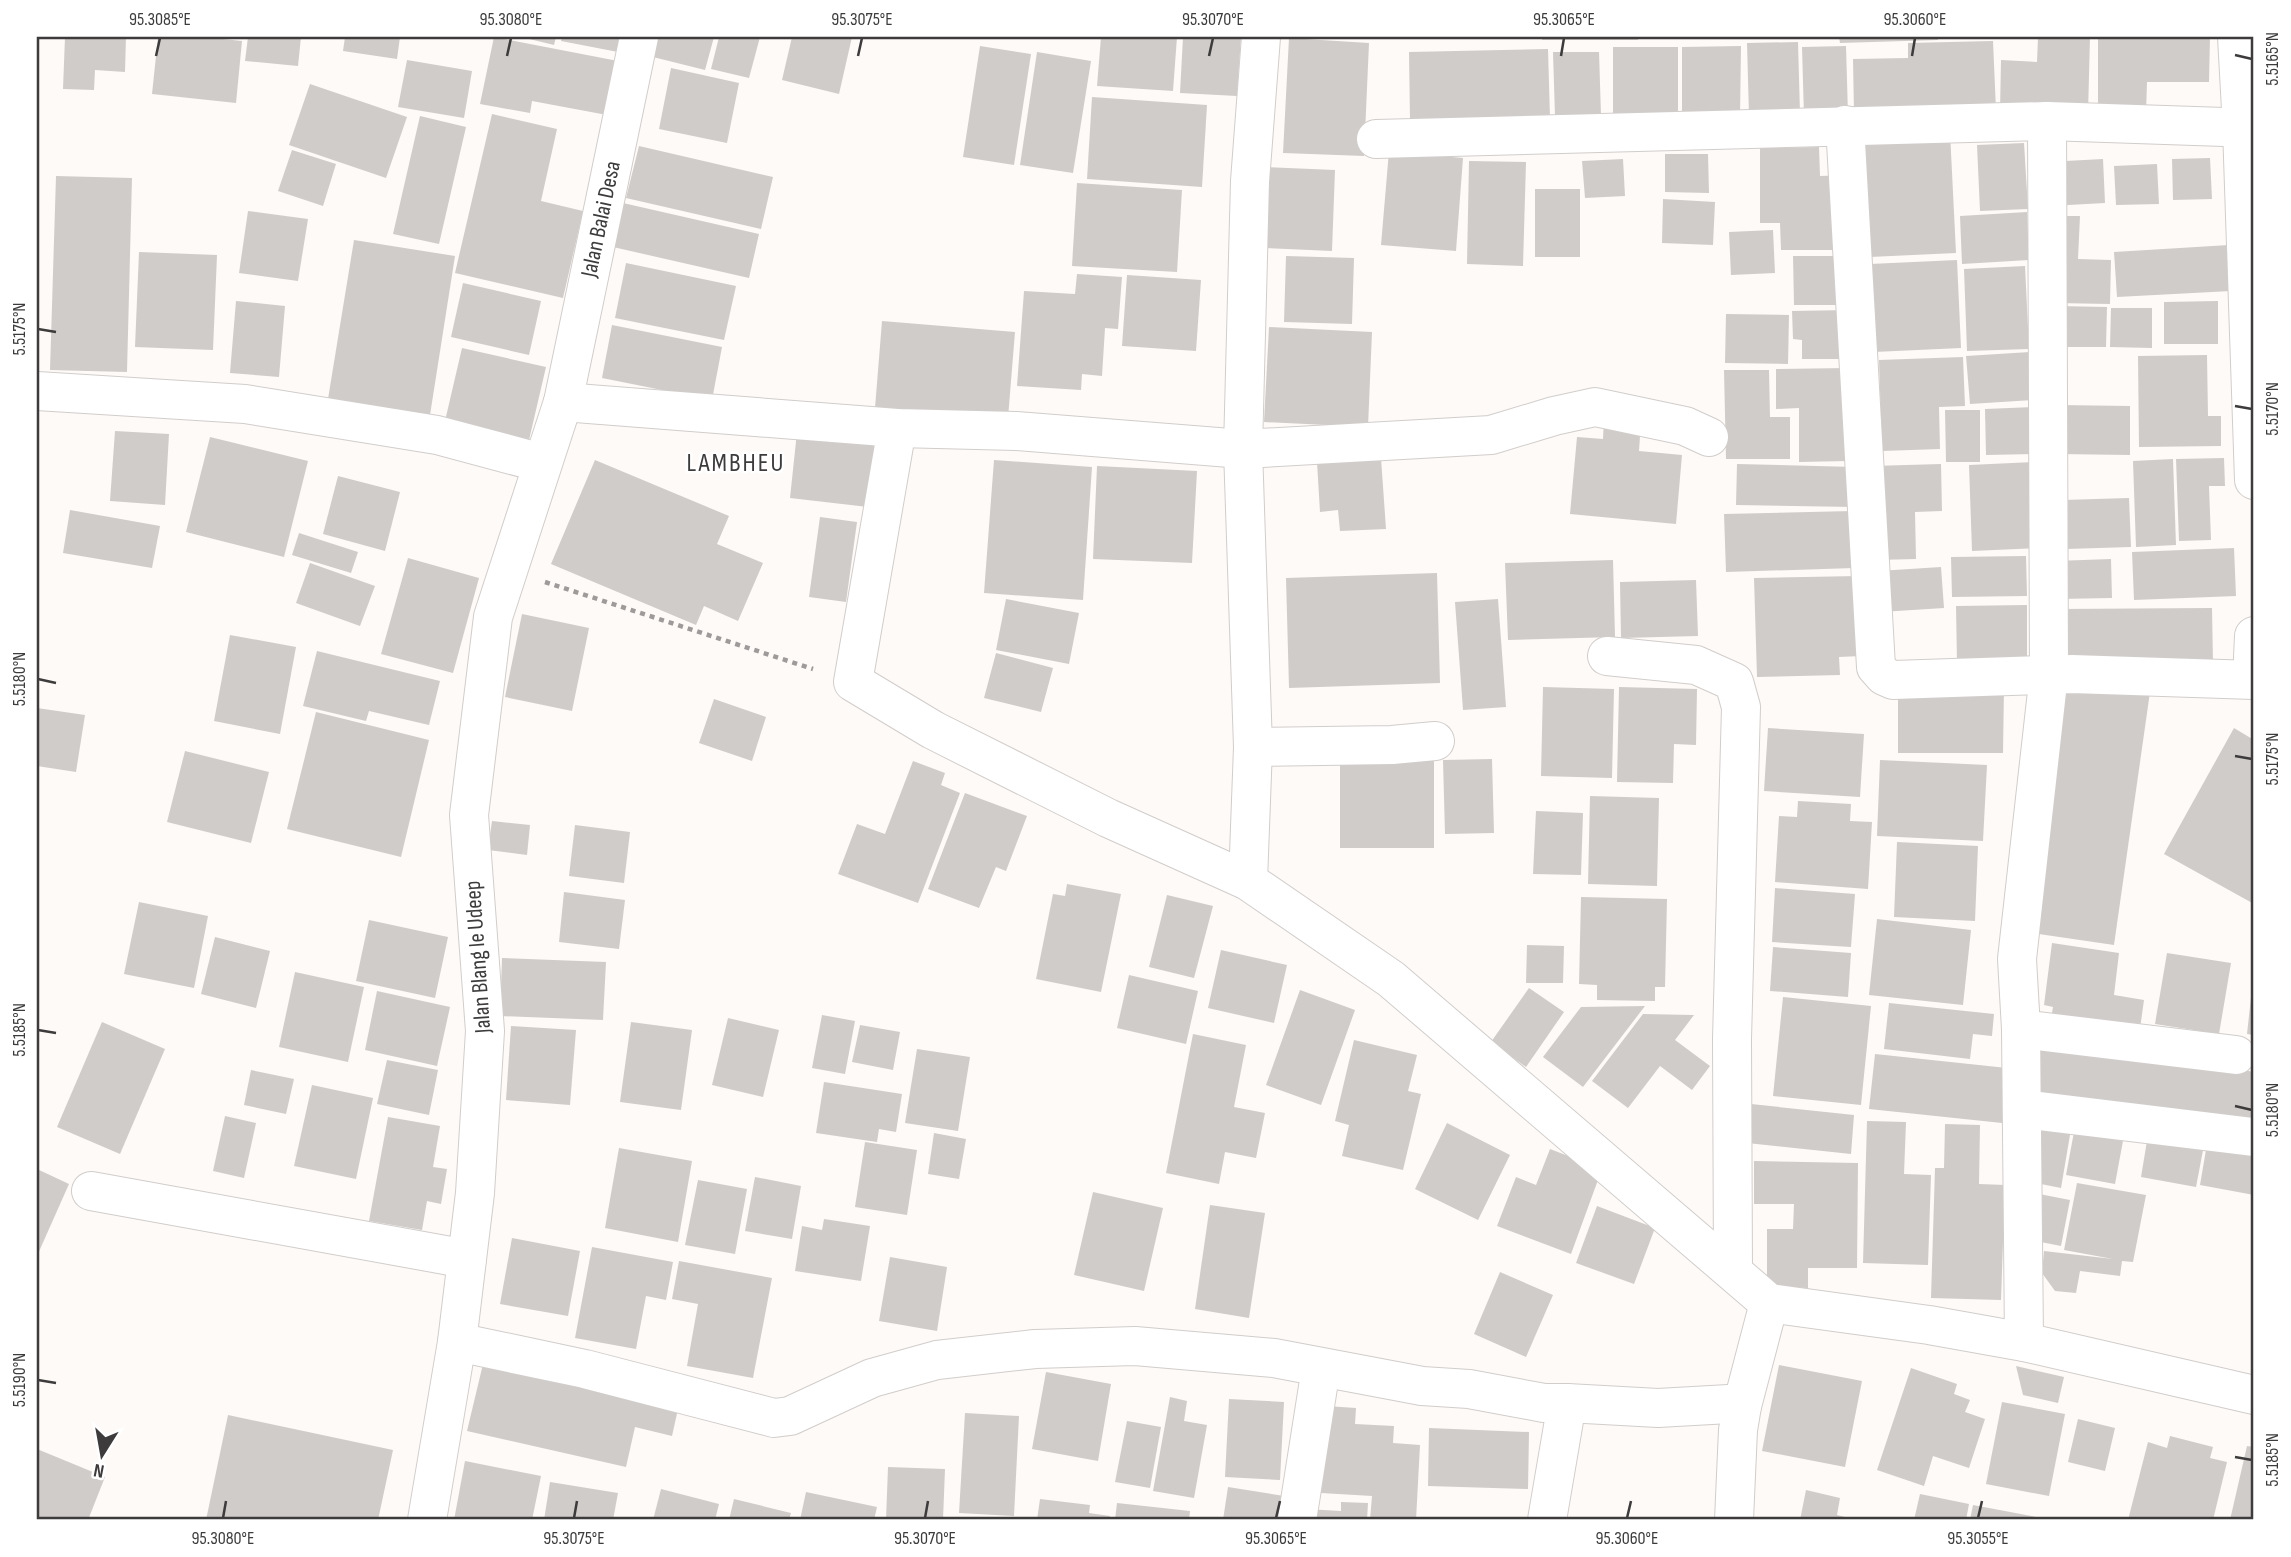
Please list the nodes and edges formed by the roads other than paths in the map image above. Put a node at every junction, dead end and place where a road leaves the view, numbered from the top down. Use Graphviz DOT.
graph roads {
  1 [pos="639,37"];
  2 [pos="1261,37"];
  3 [pos="2237,37"];
  4 [pos="2047,121"];
  5 [pos="1845,125"];
  6 [pos="2248,128"];
  7 [pos="1376,139"];
  8 [pos="37,391"];
  9 [pos="563,402"];
  10 [pos="897,428"];
  11 [pos="1709,436"];
  12 [pos="1243,449"];
  13 [pos="542,463"];
  14 [pos="2254,480"];
  15 [pos="2254,636"];
  16 [pos="1607,656"];
  17 [pos="2049,674"];
  18 [pos="2253,679"];
  19 [pos="1435,741"];
  20 [pos="1253,747"];
  21 [pos="1248,881"];
  22 [pos="2021,1029"];
  23 [pos="2236,1055"];
  24 [pos="2023,1109"];
  25 [pos="2253,1136"];
  26 [pos="91,1191"];
  27 [pos="467,1259"];
  28 [pos="1733,1271"];
  29 [pos="1769,1303"];
  30 [pos="457,1342"];
  31 [pos="2024,1342"];
  32 [pos="1321,1368"];
  33 [pos="2254,1395"];
  34 [pos="1567,1403"];
  35 [pos="1742,1406"];
  36 [pos="427,1520"];
  37 [pos="1297,1520"];
  38 [pos="1547,1520"];
  39 [pos="1734,1520"];
  1 -- 9 [label="street, Jalan Balai Desa"];
  2 -- 12 [label="street"];
  3 -- 6 [label="street"];
  4 -- 5 [label="street"];
  4 -- 6 [label="street"];
  4 -- 17 [label="street"];
  5 -- 7 [label="street"];
  5 -- 17 [label="street"];
  6 -- 14 [label="street"];
  8 -- 13 [label="street"];
  9 -- 10 [label="street"];
  9 -- 13 [label="street, Jalan Blang Ie Udeep"];
  10 -- 12 [label="street"];
  10 -- 21 [label="street"];
  11 -- 12 [label="street"];
  12 -- 20 [label="street"];
  13 -- 27 [label="street, Jalan Blang Ie Udeep"];
  15 -- 18 [label="street"];
  16 -- 28 [label="street"];
  17 -- 18 [label="street"];
  17 -- 22 [label="street"];
  19 -- 20 [label="street"];
  20 -- 21 [label="street"];
  21 -- 28 [label="street"];
  22 -- 23 [label="street"];
  22 -- 24 [label="street"];
  24 -- 25 [label="street"];
  24 -- 31 [label="street"];
  26 -- 27 [label="street"];
  27 -- 30 [label="street, Jalan Blang Ie Udeep"];
  28 -- 29 [label="street"];
  29 -- 31 [label="street"];
  29 -- 35 [label="street"];
  30 -- 32 [label="street"];
  30 -- 36 [label="street, Jalan Blang Ie Udeep"];
  31 -- 33 [label="street"];
  32 -- 34 [label="street"];
  32 -- 37 [label="street"];
  34 -- 35 [label="street"];
  34 -- 38 [label="street"];
  35 -- 39 [label="street"];
}
